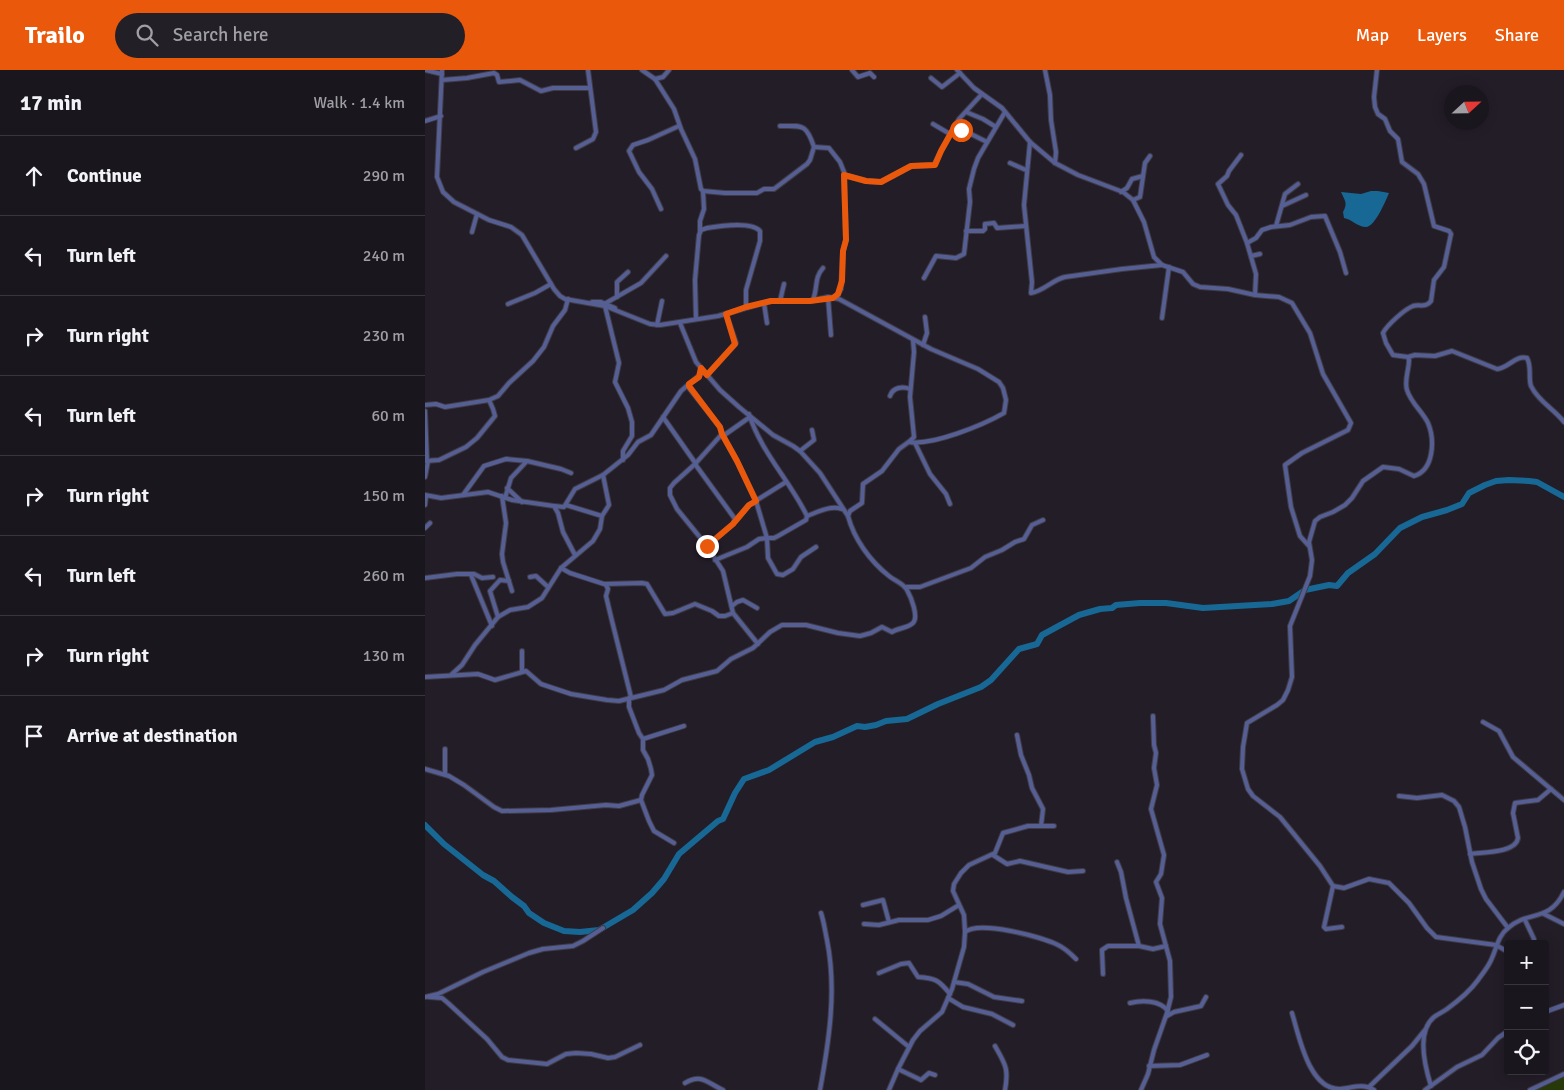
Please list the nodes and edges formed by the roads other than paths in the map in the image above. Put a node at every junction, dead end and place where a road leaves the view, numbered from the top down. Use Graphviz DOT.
graph roads {
  1 [pos="425,70"];
  2 [pos="588,70"];
  3 [pos="642,70"];
  4 [pos="669,70"];
  5 [pos="852,70"];
  6 [pos="1045,70"];
  7 [pos="1377,70"];
  8 [pos="959,71"];
  9 [pos="442,72"];
  10 [pos="873,77"];
  11 [pos="931,78"];
  12 [pos="655,79"];
  13 [pos="443,80"];
  14 [pos="590,88"];
  15 [pos="981,94"];
  16 [pos="966,112"];
  17 [pos="1005,112"];
  18 [pos="441,116"];
  19 [pos="425,121"];
  20 [pos="933,124"];
  21 [pos="679,126"];
  22 [pos="780,126"];
  23 [pos="955,126"];
  24 [pos="996,128"];
  25 [pos="950,134"];
  26 [pos="987,142"];
  27 [pos="1030,142"];
  28 [pos="814,147"];
  29 [pos="576,148"];
  30 [pos="1241,155"];
  31 [pos="1150,156"];
  32 [pos="1010,163"];
  33 [pos="1055,163"];
  34 [pos="1026,170"];
  35 [pos="844,175"];
  36 [pos="1143,176"];
  37 [pos="1298,184"];
  38 [pos="703,191"];
  39 [pos="1121,192"];
  40 [pos="1306,194"];
  41 [pos="1133,200"];
  42 [pos="1282,206"];
  43 [pos="661,209"];
  44 [pos="477,214"];
  45 [pos="1025,226"];
  46 [pos="1276,226"];
  47 [pos="967,231"];
  48 [pos="472,232"];
  49 [pos="700,232"];
  50 [pos="1247,243"];
  51 [pos="1260,254"];
  52 [pos="666,256"];
  53 [pos="1251,256"];
  54 [pos="1162,266"];
  55 [pos="1169,267"];
  56 [pos="823,268"];
  57 [pos="628,272"];
  58 [pos="1346,273"];
  59 [pos="924,278"];
  60 [pos="551,284"];
  61 [pos="784,284"];
  62 [pos="1255,295"];
  63 [pos="617,297"];
  64 [pos="830,297"];
  65 [pos="568,299"];
  66 [pos="662,300"];
  67 [pos="813,300"];
  68 [pos="780,301"];
  69 [pos="764,303"];
  70 [pos="508,304"];
  71 [pos="606,305"];
  72 [pos="746,307"];
  73 [pos="726,314"];
  74 [pos="925,317"];
  75 [pos="1162,318"];
  76 [pos="696,319"];
  77 [pos="680,323"];
  78 [pos="767,323"];
  79 [pos="657,325"];
  80 [pos="831,335"];
  81 [pos="913,340"];
  82 [pos="923,345"];
  83 [pos="1408,357"];
  84 [pos="701,368"];
  85 [pos="707,375"];
  86 [pos="689,384"];
  87 [pos="910,389"];
  88 [pos="890,396"];
  89 [pos="489,400"];
  90 [pos="425,405"];
  91 [pos="425,411"];
  92 [pos="750,416"];
  93 [pos="663,417"];
  94 [pos="1564,422"];
  95 [pos="812,430"];
  96 [pos="722,435"];
  97 [pos="909,442"];
  98 [pos="915,443"];
  99 [pos="800,451"];
  100 [pos="623,460"];
  101 [pos="427,461"];
  102 [pos="527,461"];
  103 [pos="695,464"];
  104 [pos="571,473"];
  105 [pos="603,475"];
  106 [pos="425,477"];
  107 [pos="786,482"];
  108 [pos="507,488"];
  109 [pos="463,494"];
  110 [pos="425,495"];
  111 [pos="504,497"];
  112 [pos="756,501"];
  113 [pos="522,502"];
  114 [pos="566,504"];
  115 [pos="950,504"];
  116 [pos="425,505"];
  117 [pos="554,506"];
  118 [pos="562,508"];
  119 [pos="842,509"];
  120 [pos="558,513"];
  121 [pos="602,516"];
  122 [pos="807,516"];
  123 [pos="847,516"];
  124 [pos="1043,520"];
  125 [pos="735,521"];
  126 [pos="430,523"];
  127 [pos="425,528"];
  128 [pos="767,538"];
  129 [pos="707,546"];
  130 [pos="1309,546"];
  131 [pos="816,547"];
  132 [pos="575,555"];
  133 [pos="715,560"];
  134 [pos="561,568"];
  135 [pos="471,574"];
  136 [pos="493,577"];
  137 [pos="530,577"];
  138 [pos="425,578"];
  139 [pos="509,581"];
  140 [pos="606,585"];
  141 [pos="548,587"];
  142 [pos="905,587"];
  143 [pos="512,591"];
  144 [pos="732,606"];
  145 [pos="757,608"];
  146 [pos="733,613"];
  147 [pos="498,617"];
  148 [pos="492,626"];
  149 [pos="758,644"];
  150 [pos="521,651"];
  151 [pos="522,671"];
  152 [pos="450,675"];
  153 [pos="425,677"];
  154 [pos="630,697"];
  155 [pos="1153,716"];
  156 [pos="1483,722"];
  157 [pos="683,726"];
  158 [pos="1017,735"];
  159 [pos="643,740"];
  160 [pos="445,748"];
  161 [pos="425,770"];
  162 [pos="445,774"];
  163 [pos="1551,789"];
  164 [pos="1399,796"];
  165 [pos="641,800"];
  166 [pos="1564,800"];
  167 [pos="1041,826"];
  168 [pos="1054,826"];
  169 [pos="674,843"];
  170 [pos="1470,854"];
  171 [pos="993,855"];
  172 [pos="1117,862"];
  173 [pos="1083,871"];
  174 [pos="1333,886"];
  175 [pos="1564,892"];
  176 [pos="863,905"];
  177 [pos="959,905"];
  178 [pos="821,914"];
  179 [pos="1544,914"];
  180 [pos="1525,920"];
  181 [pos="889,922"];
  182 [pos="864,924"];
  183 [pos="1564,924"];
  184 [pos="1342,927"];
  185 [pos="603,928"];
  186 [pos="1508,928"];
  187 [pos="965,932"];
  188 [pos="1534,940"];
  189 [pos="1496,945"];
  190 [pos="1139,946"];
  191 [pos="1166,946"];
  192 [pos="1504,950"];
  193 [pos="1077,959"];
  194 [pos="879,972"];
  195 [pos="1103,974"];
  196 [pos="954,982"];
  197 [pos="949,996"];
  198 [pos="427,997"];
  199 [pos="1206,997"];
  200 [pos="1023,1001"];
  201 [pos="1130,1003"];
  202 [pos="1564,1005"];
  203 [pos="1549,1011"];
  204 [pos="1292,1013"];
  205 [pos="1167,1014"];
  206 [pos="875,1019"];
  207 [pos="1013,1025"];
  208 [pos="1426,1028"];
  209 [pos="1504,1034"];
  210 [pos="640,1045"];
  211 [pos="995,1046"];
  212 [pos="909,1047"];
  213 [pos="1207,1056"];
  214 [pos="1149,1066"];
  215 [pos="898,1068"];
  216 [pos="1564,1074"];
  217 [pos="935,1075"];
  218 [pos="685,1083"];
  219 [pos="1431,1086"];
  220 [pos="1369,1087"];
  221 [pos="723,1090"];
  222 [pos="820,1090"];
  223 [pos="889,1090"];
  224 [pos="1005,1090"];
  225 [pos="1141,1090"];
  226 [pos="1374,1090"];
  227 [pos="1425,1090"];
  228 [pos="1530,1090"];
  1 -- 9 [label="street"];
  2 -- 14 [label="street"];
  3 -- 12 [label="street"];
  4 -- 12 [label="street"];
  5 -- 10 [label="street"];
  6 -- 33 [label="street"];
  7 -- 83 [label="street"];
  8 -- 11 [label="street"];
  8 -- 15 [label="street"];
  9 -- 13 [label="street"];
  12 -- 21 [label="street"];
  13 -- 14 [label="street"];
  13 -- 18 [label="street"];
  14 -- 29 [label="street"];
  15 -- 16 [label="street"];
  15 -- 17 [label="street"];
  16 -- 23 [label="street"];
  16 -- 24 [label="street"];
  17 -- 24 [label="street"];
  17 -- 27 [label="street"];
  18 -- 19 [label="street"];
  18 -- 44 [label="street"];
  20 -- 25 [label="street"];
  21 -- 38 [label="street"];
  21 -- 43 [label="street"];
  22 -- 28 [label="street"];
  23 -- 25 [label="street"];
  23 -- 26 [label="street"];
  24 -- 26 [label="street"];
  25 -- 35 [label="street"];
  26 -- 47 [label="street"];
  27 -- 33 [label="street"];
  27 -- 34 [label="street"];
  28 -- 35 [label="street"];
  28 -- 38 [label="street"];
  30 -- 50 [label="street"];
  31 -- 36 [label="street"];
  32 -- 34 [label="street"];
  33 -- 39 [label="street"];
  34 -- 45 [label="street"];
  35 -- 64 [label="street"];
  36 -- 39 [label="street"];
  36 -- 41 [label="street"];
  37 -- 42 [label="street"];
  38 -- 49 [label="street"];
  39 -- 41 [label="street"];
  40 -- 42 [label="street"];
  41 -- 54 [label="street"];
  42 -- 46 [label="street"];
  44 -- 48 [label="street"];
  44 -- 60 [label="street"];
  45 -- 47 [label="street"];
  45 -- 54 [label="street"];
  46 -- 50 [label="street"];
  46 -- 58 [label="street"];
  47 -- 59 [label="street"];
  49 -- 72 [label="street"];
  49 -- 76 [label="street"];
  50 -- 53 [label="street"];
  51 -- 53 [label="street"];
  52 -- 63 [label="street"];
  53 -- 62 [label="street"];
  54 -- 55 [label="street"];
  55 -- 62 [label="street"];
  55 -- 75 [label="street"];
  56 -- 67 [label="street"];
  57 -- 63 [label="street"];
  60 -- 65 [label="street"];
  60 -- 70 [label="street"];
  61 -- 68 [label="street"];
  62 -- 130 [label="street"];
  63 -- 71 [label="street"];
  64 -- 67 [label="street"];
  64 -- 80 [label="street"];
  64 -- 81 [label="street"];
  65 -- 71 [label="street"];
  65 -- 89 [label="street"];
  66 -- 79 [label="street"];
  67 -- 68 [label="street"];
  68 -- 69 [label="street"];
  69 -- 72 [label="street"];
  69 -- 78 [label="street"];
  71 -- 79 [label="street"];
  71 -- 100 [label="street"];
  72 -- 73 [label="street"];
  73 -- 76 [label="street"];
  73 -- 85 [label="street"];
  74 -- 82 [label="street"];
  76 -- 77 [label="street"];
  77 -- 79 [label="street"];
  77 -- 84 [label="street"];
  81 -- 82 [label="street"];
  81 -- 87 [label="street"];
  82 -- 98 [label="street"];
  83 -- 94 [label="street"];
  83 -- 130 [label="street"];
  84 -- 85 [label="street"];
  84 -- 86 [label="street"];
  85 -- 92 [label="street"];
  86 -- 93 [label="street"];
  86 -- 96 [label="street"];
  87 -- 88 [label="street"];
  87 -- 97 [label="street"];
  89 -- 90 [label="street"];
  89 -- 101 [label="street"];
  91 -- 101 [label="street"];
  92 -- 96 [label="street"];
  92 -- 99 [label="street"];
  92 -- 107 [label="street"];
  93 -- 100 [label="street"];
  93 -- 103 [label="street"];
  95 -- 99 [label="street"];
  96 -- 103 [label="street"];
  96 -- 112 [label="street"];
  97 -- 98 [label="street"];
  97 -- 123 [label="street"];
  98 -- 115 [label="street"];
  99 -- 119 [label="street"];
  100 -- 105 [label="street"];
  101 -- 106 [label="street"];
  102 -- 104 [label="street"];
  102 -- 108 [label="street"];
  102 -- 109 [label="street"];
  103 -- 125 [label="street"];
  103 -- 129 [label="street"];
  105 -- 114 [label="street"];
  105 -- 121 [label="street"];
  107 -- 112 [label="street"];
  107 -- 122 [label="street"];
  108 -- 111 [label="street"];
  108 -- 113 [label="street"];
  109 -- 110 [label="street"];
  109 -- 111 [label="street"];
  110 -- 116 [label="street"];
  111 -- 113 [label="street"];
  111 -- 139 [label="street"];
  112 -- 125 [label="street"];
  112 -- 128 [label="street"];
  113 -- 117 [label="street"];
  114 -- 118 [label="street"];
  114 -- 121 [label="street"];
  117 -- 118 [label="street"];
  117 -- 120 [label="street"];
  118 -- 120 [label="street"];
  119 -- 122 [label="street"];
  119 -- 123 [label="street"];
  120 -- 132 [label="street"];
  121 -- 132 [label="street"];
  122 -- 128 [label="street"];
  123 -- 142 [label="street"];
  124 -- 142 [label="street"];
  125 -- 129 [label="street"];
  126 -- 127 [label="street"];
  128 -- 131 [label="street"];
  128 -- 133 [label="street"];
  129 -- 133 [label="street"];
  130 -- 174 [label="street"];
  132 -- 134 [label="street"];
  133 -- 144 [label="street"];
  134 -- 140 [label="street"];
  134 -- 141 [label="street"];
  135 -- 136 [label="street"];
  135 -- 138 [label="street"];
  135 -- 148 [label="street"];
  137 -- 141 [label="street"];
  139 -- 143 [label="street"];
  139 -- 147 [label="street"];
  140 -- 146 [label="street"];
  140 -- 154 [label="street"];
  141 -- 147 [label="street"];
  142 -- 149 [label="street"];
  144 -- 145 [label="street"];
  144 -- 146 [label="street"];
  146 -- 149 [label="street"];
  147 -- 148 [label="street"];
  148 -- 152 [label="street"];
  149 -- 154 [label="street"];
  150 -- 151 [label="street"];
  151 -- 152 [label="street"];
  151 -- 154 [label="street"];
  152 -- 153 [label="street"];
  154 -- 159 [label="street"];
  155 -- 191 [label="street"];
  156 -- 163 [label="street"];
  157 -- 159 [label="street"];
  158 -- 167 [label="street"];
  159 -- 165 [label="street"];
  160 -- 162 [label="street"];
  161 -- 162 [label="street"];
  162 -- 165 [label="street"];
  163 -- 166 [label="street"];
  163 -- 170 [label="street"];
  164 -- 170 [label="street"];
  165 -- 169 [label="street"];
  167 -- 168 [label="street"];
  167 -- 171 [label="street"];
  170 -- 186 [label="street"];
  171 -- 173 [label="street"];
  171 -- 177 [label="street"];
  172 -- 190 [label="street"];
  174 -- 184 [label="street"];
  174 -- 189 [label="street"];
  175 -- 179 [label="street"];
  176 -- 181 [label="street"];
  177 -- 181 [label="street"];
  177 -- 187 [label="street"];
  178 -- 222 [label="street"];
  179 -- 180 [label="street"];
  179 -- 183 [label="street"];
  180 -- 186 [label="street"];
  180 -- 188 [label="street"];
  181 -- 182 [label="street"];
  185 -- 198 [label="street"];
  186 -- 189 [label="street"];
  187 -- 193 [label="street"];
  187 -- 196 [label="street"];
  189 -- 192 [label="street"];
  189 -- 208 [label="street"];
  190 -- 191 [label="street"];
  190 -- 195 [label="street"];
  191 -- 205 [label="street"];
  194 -- 197 [label="street"];
  196 -- 197 [label="street"];
  196 -- 200 [label="street"];
  197 -- 207 [label="street"];
  197 -- 212 [label="street"];
  198 -- 210 [label="street"];
  199 -- 205 [label="street"];
  201 -- 205 [label="street"];
  202 -- 203 [label="street"];
  204 -- 220 [label="street"];
  205 -- 214 [label="street"];
  206 -- 212 [label="street"];
  208 -- 219 [label="street"];
  208 -- 220 [label="street"];
  209 -- 219 [label="street"];
  211 -- 224 [label="street"];
  212 -- 215 [label="street"];
  213 -- 214 [label="street"];
  214 -- 225 [label="street"];
  215 -- 217 [label="street"];
  215 -- 223 [label="street"];
  216 -- 228 [label="street"];
  218 -- 221 [label="street"];
  219 -- 227 [label="street"];
  220 -- 226 [label="street"];
}
